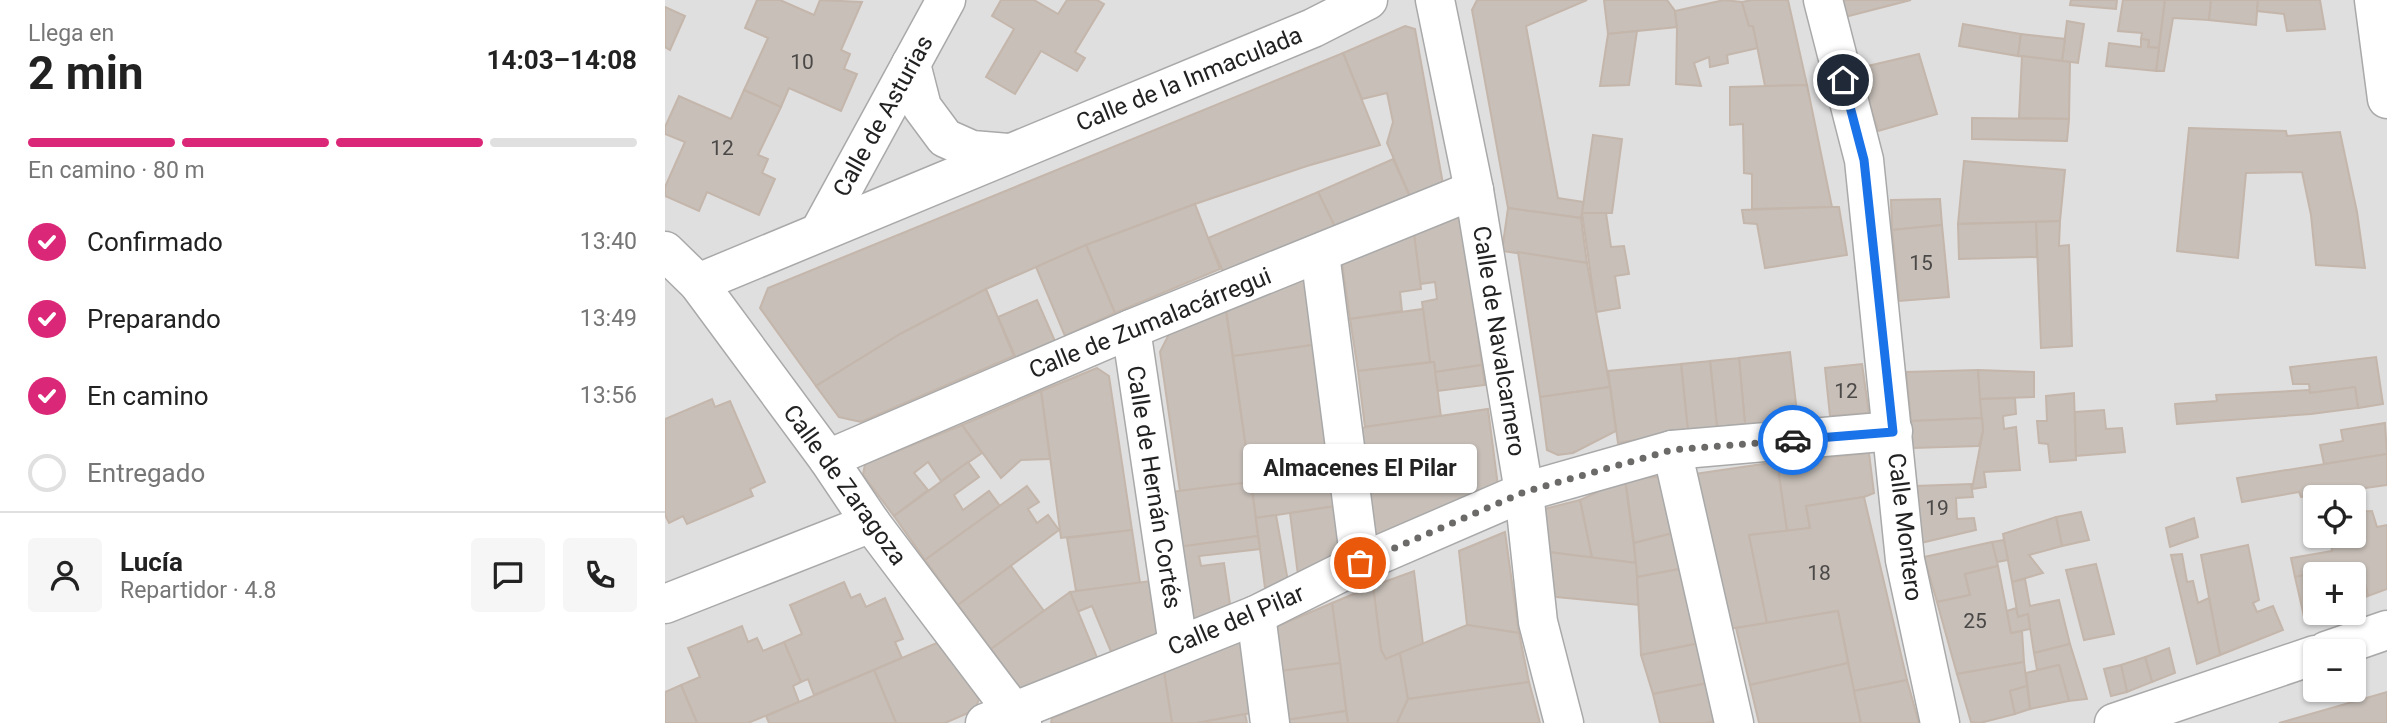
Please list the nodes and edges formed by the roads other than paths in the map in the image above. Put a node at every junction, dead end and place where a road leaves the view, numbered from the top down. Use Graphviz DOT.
graph roads {
  1 [pos="946,0"];
  2 [pos="1368,0"];
  3 [pos="1435,0"];
  4 [pos="1823,0"];
  5 [pos="2374,0"];
  6 [pos="911,64"];
  7 [pos="2387,99"];
  8 [pos="1008,153"];
  9 [pos="1474,190"];
  10 [pos="820,231"];
  11 [pos="1320,254"];
  12 [pos="676,267"];
  13 [pos="1131,329"];
  14 [pos="1893,432"];
  15 [pos="1672,450"];
  16 [pos="828,459"];
  17 [pos="1524,492"];
  18 [pos="871,523"];
  19 [pos="1360,563"];
  20 [pos="665,604"];
  21 [pos="1256,615"];
  22 [pos="2387,630"];
  23 [pos="2361,639"];
  24 [pos="1178,645"];
  25 [pos="2303,659"];
  26 [pos="1007,719"];
  27 [pos="1270,723"];
  28 [pos="1564,723"];
  29 [pos="1734,723"];
  30 [pos="1940,723"];
  31 [pos="2114,723"];
  1 -- 6 [label="street, Calle de Asturias"];
  2 -- 8 [label="street, Calle de la Inmaculada"];
  3 -- 9 [label="street, Calle de Navalcarnero"];
  4 -- 14 [label="street, Calle Montero"];
  5 -- 7 [label="street"];
  6 -- 8 [label="street, Calle de la Inmaculada"];
  6 -- 10 [label="street, Calle de Asturias"];
  8 -- 10 [label="street, Calle de la Inmaculada"];
  9 -- 11 [label="street, Calle de Zumalacárregui"];
  9 -- 17 [label="street, Calle de Navalcarnero"];
  10 -- 12 [label="street, Calle de la Inmaculada"];
  11 -- 13 [label="street, Calle de Zumalacárregui"];
  11 -- 19 [label="street"];
  12 -- 16 [label="street, Calle de Zaragoza"];
  13 -- 16 [label="street, Calle de Zumalacárregui"];
  13 -- 24 [label="street, Calle de Hernán Cortés"];
  14 -- 15 [label="street, Calle del Pilar"];
  14 -- 30 [label="street, Calle Montero"];
  15 -- 17 [label="street, Calle del Pilar"];
  15 -- 29 [label="street"];
  16 -- 18 [label="street, Calle de Zaragoza"];
  17 -- 19 [label="street, Calle del Pilar"];
  17 -- 28 [label="street, Calle de Navalcarnero"];
  18 -- 20 [label="street"];
  18 -- 26 [label="street, Calle de Zaragoza"];
  19 -- 21 [label="street, Calle del Pilar"];
  21 -- 24 [label="street, Calle del Pilar"];
  21 -- 27 [label="street"];
  22 -- 23 [label="street"];
  24 -- 26 [label="street, Calle del Pilar"];
  25 -- 31 [label="street"];
}
